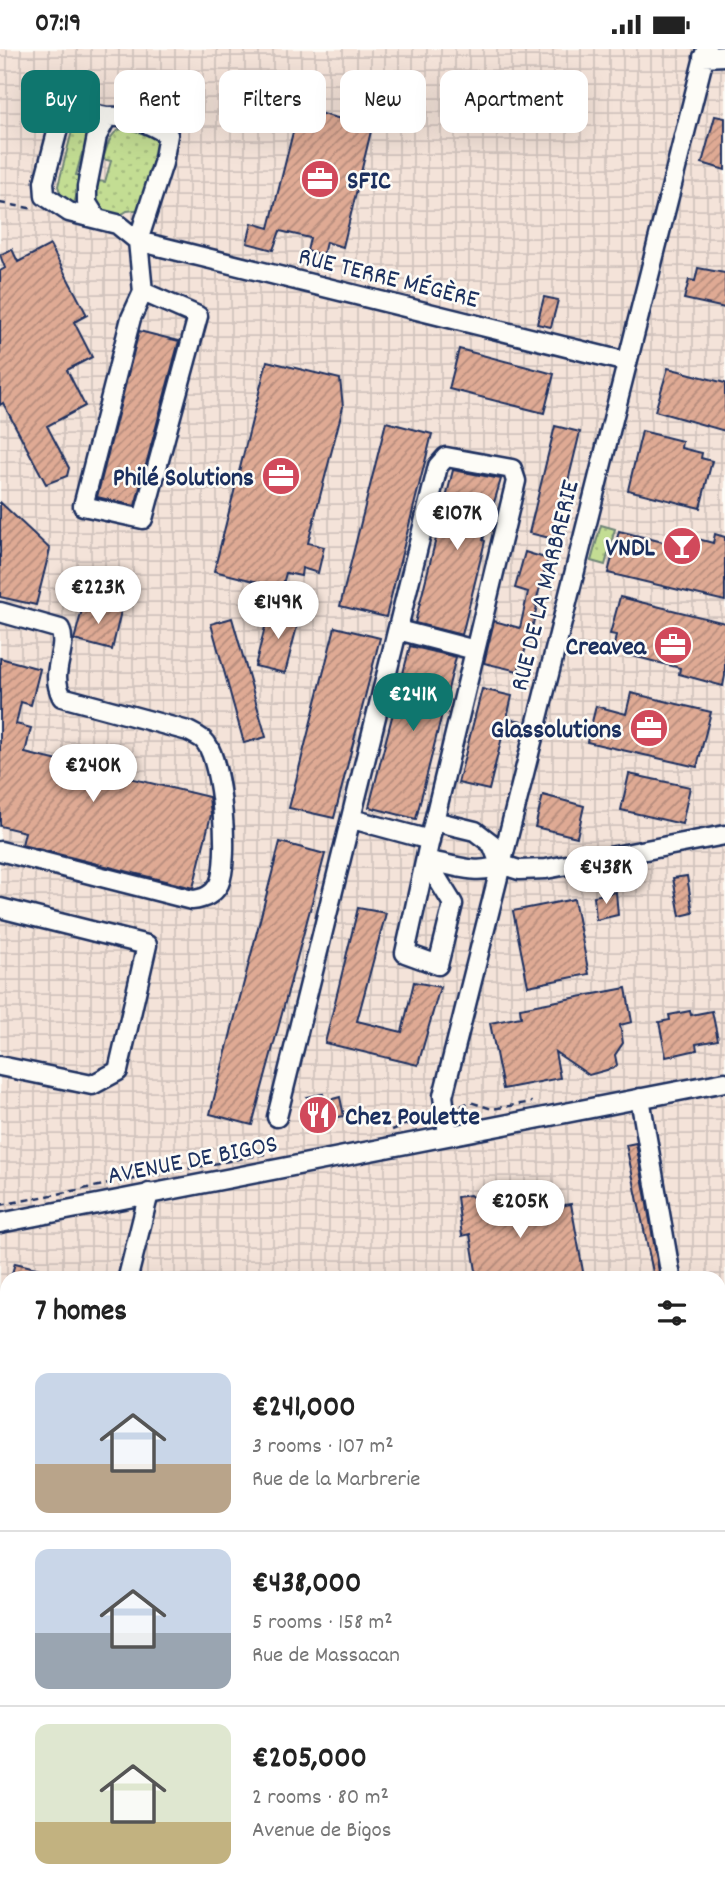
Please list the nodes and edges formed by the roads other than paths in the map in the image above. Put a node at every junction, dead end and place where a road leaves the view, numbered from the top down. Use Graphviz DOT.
graph roads {
  1 [pos="704,53"];
  2 [pos="725,56"];
  3 [pos="107,117"];
  4 [pos="97,219"];
  5 [pos="138,241"];
  6 [pos="143,292"];
  7 [pos="626,362"];
  8 [pos="0,611"];
  9 [pos="398,630"];
  10 [pos="475,650"];
  11 [pos="352,818"];
  12 [pos="434,821"];
  13 [pos="725,835"];
  14 [pos="430,840"];
  15 [pos="0,851"];
  16 [pos="426,860"];
  17 [pos="500,864"];
  18 [pos="0,908"];
  19 [pos="0,1066"];
  20 [pos="725,1082"];
  21 [pos="640,1098"];
  22 [pos="278,1117"];
  23 [pos="448,1135"];
  24 [pos="149,1193"];
  25 [pos="0,1223"];
  26 [pos="130,1271"];
  27 [pos="670,1271"];
  1 -- 2 [label="street"];
  1 -- 7 [label="street, RUE DE LA MARBRERIE"];
  3 -- 4 [label="street"];
  3 -- 4 [label="street, RUE TERRE MÉGÈRE"];
  3 -- 5 [label="street"];
  4 -- 5 [label="street, RUE TERRE MÉGÈRE"];
  5 -- 6 [label="street"];
  5 -- 7 [label="street, RUE TERRE MÉGÈRE"];
  6 -- 6 [label="street"];
  7 -- 17 [label="street, RUE DE LA MARBRERIE"];
  8 -- 15 [label="street"];
  9 -- 10 [label="street"];
  9 -- 10 [label="street"];
  9 -- 11 [label="street"];
  10 -- 12 [label="street"];
  11 -- 14 [label="street"];
  11 -- 22 [label="street"];
  12 -- 14 [label="street"];
  12 -- 17 [label="street"];
  13 -- 17 [label="street"];
  14 -- 16 [label="street"];
  16 -- 16 [label="street"];
  16 -- 17 [label="street"];
  17 -- 23 [label="street, RUE DE LA MARBRERIE"];
  18 -- 19 [label="street"];
  20 -- 21 [label="street, AVENUE DE BIGOS"];
  21 -- 23 [label="street, AVENUE DE BIGOS"];
  21 -- 27 [label="street"];
  23 -- 24 [label="street, AVENUE DE BIGOS"];
  24 -- 25 [label="street, AVENUE DE BIGOS"];
  24 -- 26 [label="street"];
}
